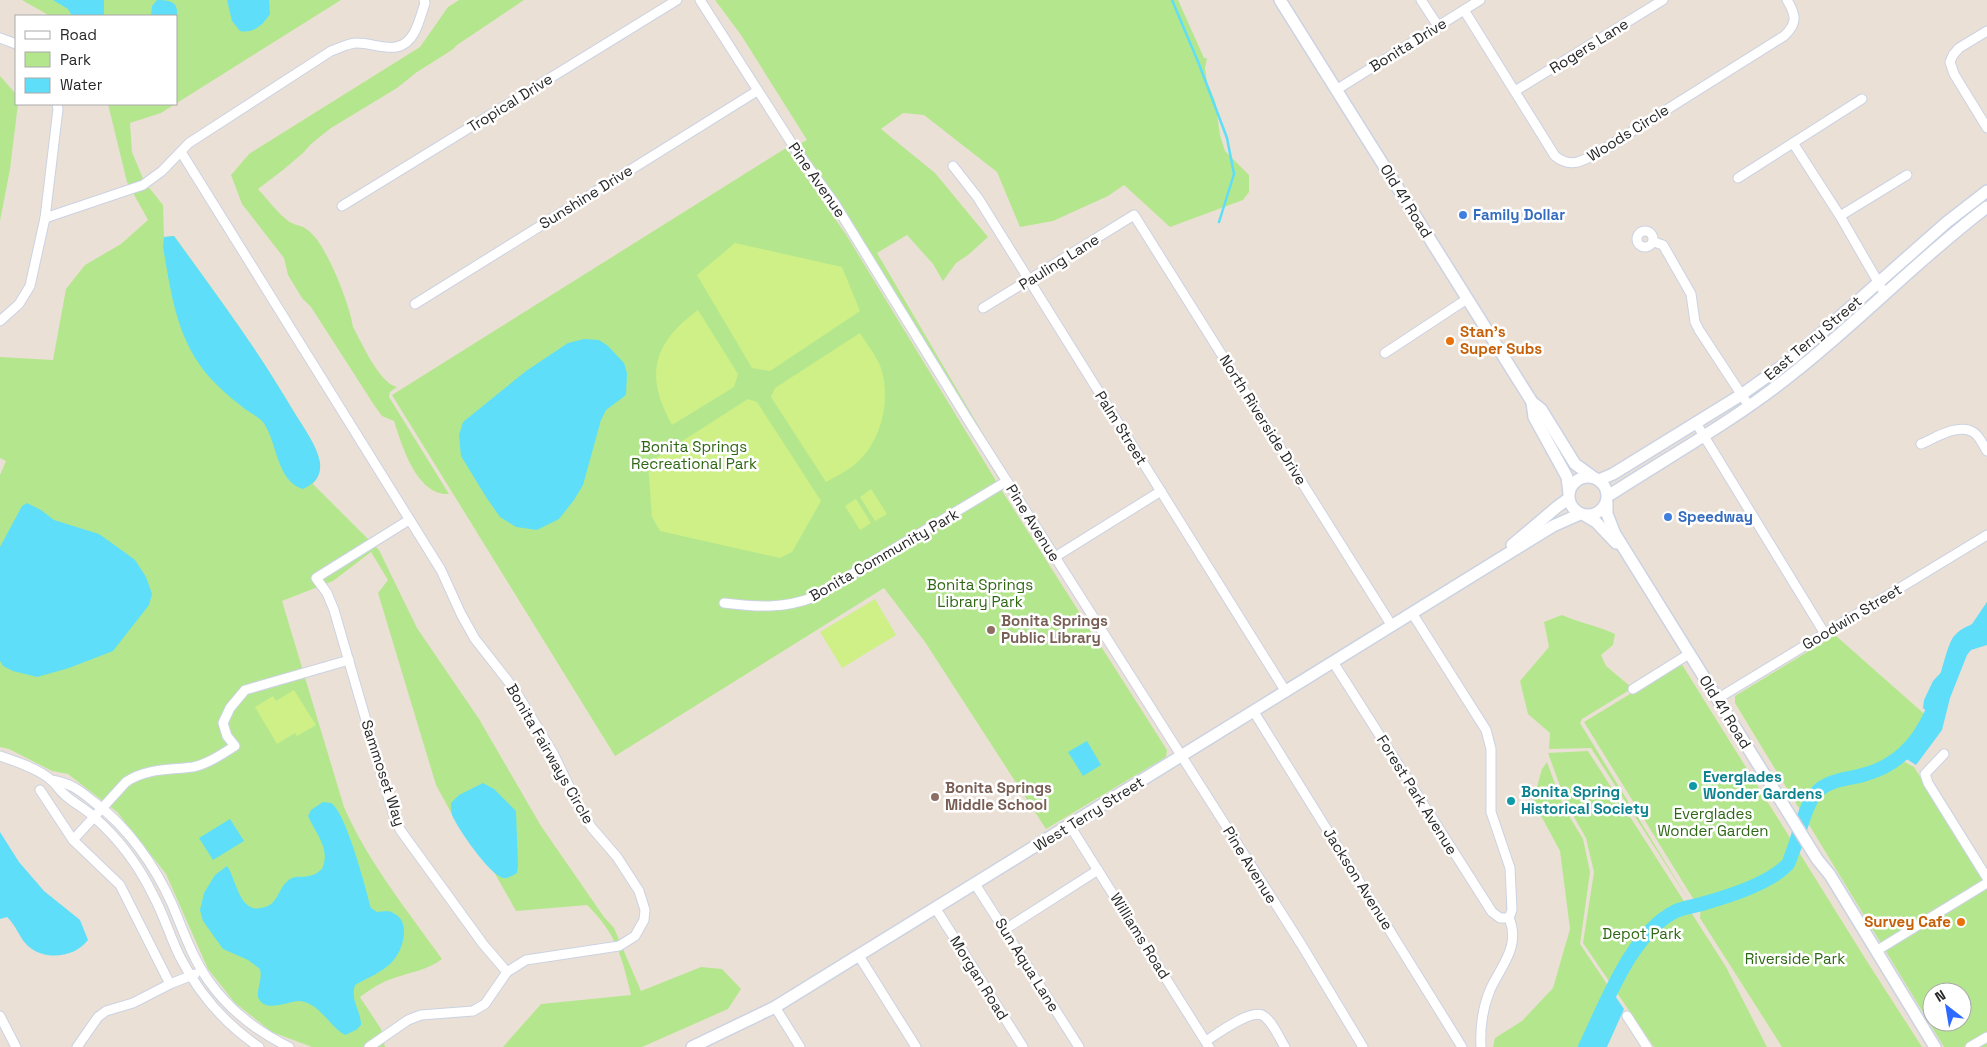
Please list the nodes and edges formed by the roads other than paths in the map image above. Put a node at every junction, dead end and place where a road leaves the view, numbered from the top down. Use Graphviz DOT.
graph roads {
  1 [pos="424,0"];
  2 [pos="677,0"];
  3 [pos="700,0"];
  4 [pos="1280,0"];
  5 [pos="1421,0"];
  6 [pos="1480,0"];
  7 [pos="1663,0"];
  8 [pos="1787,0"];
  9 [pos="1464,10"];
  10 [pos="1438,26"];
  11 [pos="1987,31"];
  12 [pos="0,38"];
  13 [pos="15,44"];
  14 [pos="1336,90"];
  15 [pos="757,91"];
  16 [pos="1515,91"];
  17 [pos="1862,99"];
  18 [pos="56,105"];
  19 [pos="1987,128"];
  20 [pos="1793,143"];
  21 [pos="180,152"];
  22 [pos="953,166"];
  23 [pos="1908,175"];
  24 [pos="1738,178"];
  25 [pos="1987,190"];
  26 [pos="342,206"];
  27 [pos="1987,207"];
  28 [pos="1134,215"];
  29 [pos="1840,216"];
  30 [pos="44,218"];
  31 [pos="1654,242"];
  32 [pos="1029,280"];
  33 [pos="1880,282"];
  34 [pos="1885,294"];
  35 [pos="1467,299"];
  36 [pos="415,304"];
  37 [pos="983,308"];
  38 [pos="0,321"];
  39 [pos="1385,353"];
  40 [pos="1741,395"];
  41 [pos="1532,402"];
  42 [pos="1749,406"];
  43 [pos="1696,423"];
  44 [pos="1704,435"];
  45 [pos="1921,444"];
  46 [pos="1987,451"];
  47 [pos="1596,479"];
  48 [pos="1007,481"];
  49 [pos="1160,492"];
  50 [pos="1569,496"];
  51 [pos="1607,500"];
  52 [pos="1583,515"];
  53 [pos="409,520"];
  54 [pos="1987,535"];
  55 [pos="1055,557"];
  56 [pos="1633,564"];
  57 [pos="1481,571"];
  58 [pos="724,603"];
  59 [pos="1412,613"];
  60 [pos="1392,626"];
  61 [pos="1825,634"];
  62 [pos="1689,654"];
  63 [pos="349,660"];
  64 [pos="1334,662"];
  65 [pos="1633,690"];
  66 [pos="1286,692"];
  67 [pos="1717,699"];
  68 [pos="1254,712"];
  69 [pos="1944,754"];
  70 [pos="0,756"];
  71 [pos="1181,757"];
  72 [pos="52,780"];
  73 [pos="40,790"];
  74 [pos="102,808"];
  75 [pos="94,817"];
  76 [pos="1070,826"];
  77 [pos="73,840"];
  78 [pos="1817,860"];
  79 [pos="1098,870"];
  80 [pos="1987,878"];
  81 [pos="1987,883"];
  82 [pos="975,884"];
  83 [pos="936,909"];
  84 [pos="1509,918"];
  85 [pos="1004,930"];
  86 [pos="1876,951"];
  87 [pos="859,956"];
  88 [pos="202,971"];
  89 [pos="507,972"];
  90 [pos="190,976"];
  91 [pos="170,984"];
  92 [pos="775,1007"];
  93 [pos="0,1016"];
  94 [pos="1627,1016"];
  95 [pos="1987,1037"];
  96 [pos="705,1044"];
  97 [pos="1208,1044"];
  98 [pos="277,1045"];
  99 [pos="1478,1046"];
  100 [pos="16,1047"];
  101 [pos="77,1047"];
  102 [pos="260,1047"];
  103 [pos="289,1047"];
  104 [pos="369,1047"];
  105 [pos="692,1047"];
  106 [pos="800,1047"];
  107 [pos="916,1047"];
  108 [pos="1023,1047"];
  109 [pos="1078,1047"];
  110 [pos="1285,1047"];
  111 [pos="1363,1047"];
  112 [pos="1462,1047"];
  113 [pos="1647,1047"];
  114 [pos="1928,1047"];
  115 [pos="1935,1047"];
  116 [pos="1970,1047"];
  1 -- 21 [label="street"];
  2 -- 26 [label="street, Tropical Drive"];
  3 -- 15 [label="street, Pine Avenue"];
  4 -- 14 [label="street, Old 41 Road"];
  5 -- 10 [label="street"];
  6 -- 9 [label="street, Bonita Drive"];
  7 -- 16 [label="street, Rogers Lane"];
  8 -- 16 [label="street, Woods Circle"];
  9 -- 10 [label="street, Bonita Drive"];
  9 -- 16 [label="street, Woods Circle"];
  10 -- 14 [label="street, Bonita Drive"];
  11 -- 19 [label="street"];
  12 -- 13 [label="street"];
  14 -- 35 [label="street, Old 41 Road"];
  15 -- 36 [label="street, Sunshine Drive"];
  15 -- 48 [label="street, Pine Avenue"];
  17 -- 20 [label="street"];
  18 -- 30 [label="street"];
  20 -- 24 [label="street"];
  20 -- 29 [label="street"];
  21 -- 30 [label="street"];
  21 -- 53 [label="street, Bonita Fairways Circle"];
  22 -- 32 [label="street, Palm Street"];
  23 -- 29 [label="street"];
  25 -- 33 [label="street, East Terry Street"];
  27 -- 34 [label="street"];
  28 -- 32 [label="street, Pauling Lane"];
  28 -- 60 [label="street, North Riverside Drive"];
  29 -- 33 [label="street"];
  30 -- 38 [label="street"];
  31 -- 40 [label="street"];
  32 -- 37 [label="street, Pauling Lane"];
  32 -- 49 [label="street, Palm Street"];
  33 -- 34 [label="street"];
  33 -- 40 [label="street, East Terry Street"];
  34 -- 42 [label="street"];
  35 -- 39 [label="street"];
  35 -- 41 [label="street, Old 41 Road"];
  40 -- 42 [label="street"];
  40 -- 43 [label="street, East Terry Street"];
  41 -- 47 [label="street, Old 41 Road"];
  41 -- 50 [label="street, Old 41 Road"];
  42 -- 44 [label="street"];
  43 -- 44 [label="street"];
  43 -- 47 [label="street, East Terry Street"];
  44 -- 51 [label="street"];
  44 -- 61 [label="street"];
  45 -- 46 [label="street"];
  47 -- 50 [label="street"];
  47 -- 51 [label="street"];
  48 -- 55 [label="street, Pine Avenue"];
  48 -- 58 [label="street, Bonita Community Park"];
  49 -- 55 [label="street"];
  49 -- 66 [label="street, Palm Street"];
  50 -- 52 [label="street"];
  50 -- 57 [label="street, West Terry Street"];
  51 -- 52 [label="street"];
  51 -- 56 [label="street, Old 41 Road"];
  52 -- 56 [label="street, Old 41 Road"];
  52 -- 57 [label="street, West Terry Street"];
  53 -- 63 [label="street, Sammoset Way"];
  53 -- 89 [label="street, Bonita Fairways Circle"];
  54 -- 61 [label="street, Goodwin Street"];
  55 -- 71 [label="street, Pine Avenue"];
  56 -- 62 [label="street, Old 41 Road"];
  57 -- 59 [label="street, West Terry Street"];
  59 -- 60 [label="street, West Terry Street"];
  59 -- 84 [label="street"];
  60 -- 64 [label="street, West Terry Street"];
  61 -- 67 [label="street, Goodwin Street"];
  62 -- 65 [label="street"];
  62 -- 67 [label="street, Old 41 Road"];
  63 -- 74 [label="street"];
  63 -- 89 [label="street, Sammoset Way"];
  64 -- 66 [label="street, West Terry Street"];
  64 -- 84 [label="street, Forest Park Avenue"];
  66 -- 68 [label="street, West Terry Street"];
  67 -- 78 [label="street, Old 41 Road"];
  68 -- 71 [label="street, West Terry Street"];
  68 -- 112 [label="street, Jackson Avenue"];
  69 -- 80 [label="street"];
  70 -- 72 [label="street"];
  71 -- 76 [label="street, West Terry Street"];
  71 -- 111 [label="street, Pine Avenue"];
  72 -- 74 [label="street"];
  72 -- 75 [label="street"];
  73 -- 77 [label="street"];
  74 -- 75 [label="street"];
  74 -- 88 [label="street"];
  75 -- 77 [label="street"];
  75 -- 90 [label="street"];
  76 -- 79 [label="street, Williams Road"];
  76 -- 82 [label="street, West Terry Street"];
  77 -- 91 [label="street"];
  78 -- 86 [label="street, Old 41 Road"];
  78 -- 114 [label="street, Old 41 Road"];
  79 -- 85 [label="street"];
  79 -- 97 [label="street, Williams Road"];
  81 -- 86 [label="street"];
  82 -- 83 [label="street, West Terry Street"];
  82 -- 85 [label="street, Sun Aqua Lane"];
  83 -- 87 [label="street, West Terry Street"];
  83 -- 108 [label="street, Morgan Road"];
  84 -- 99 [label="street"];
  85 -- 109 [label="street, Sun Aqua Lane"];
  86 -- 115 [label="street, Old 41 Road"];
  87 -- 92 [label="street, West Terry Street"];
  87 -- 107 [label="street"];
  88 -- 90 [label="street"];
  88 -- 98 [label="street"];
  89 -- 104 [label="street, Bonita Fairways Circle"];
  90 -- 91 [label="street"];
  90 -- 102 [label="street"];
  91 -- 101 [label="street"];
  92 -- 96 [label="street, West Terry Street"];
  92 -- 106 [label="street"];
  93 -- 100 [label="street"];
  94 -- 113 [label="street"];
  95 -- 116 [label="street"];
  96 -- 105 [label="street, West Terry Street"];
  97 -- 110 [label="street"];
  98 -- 103 [label="street"];
}
